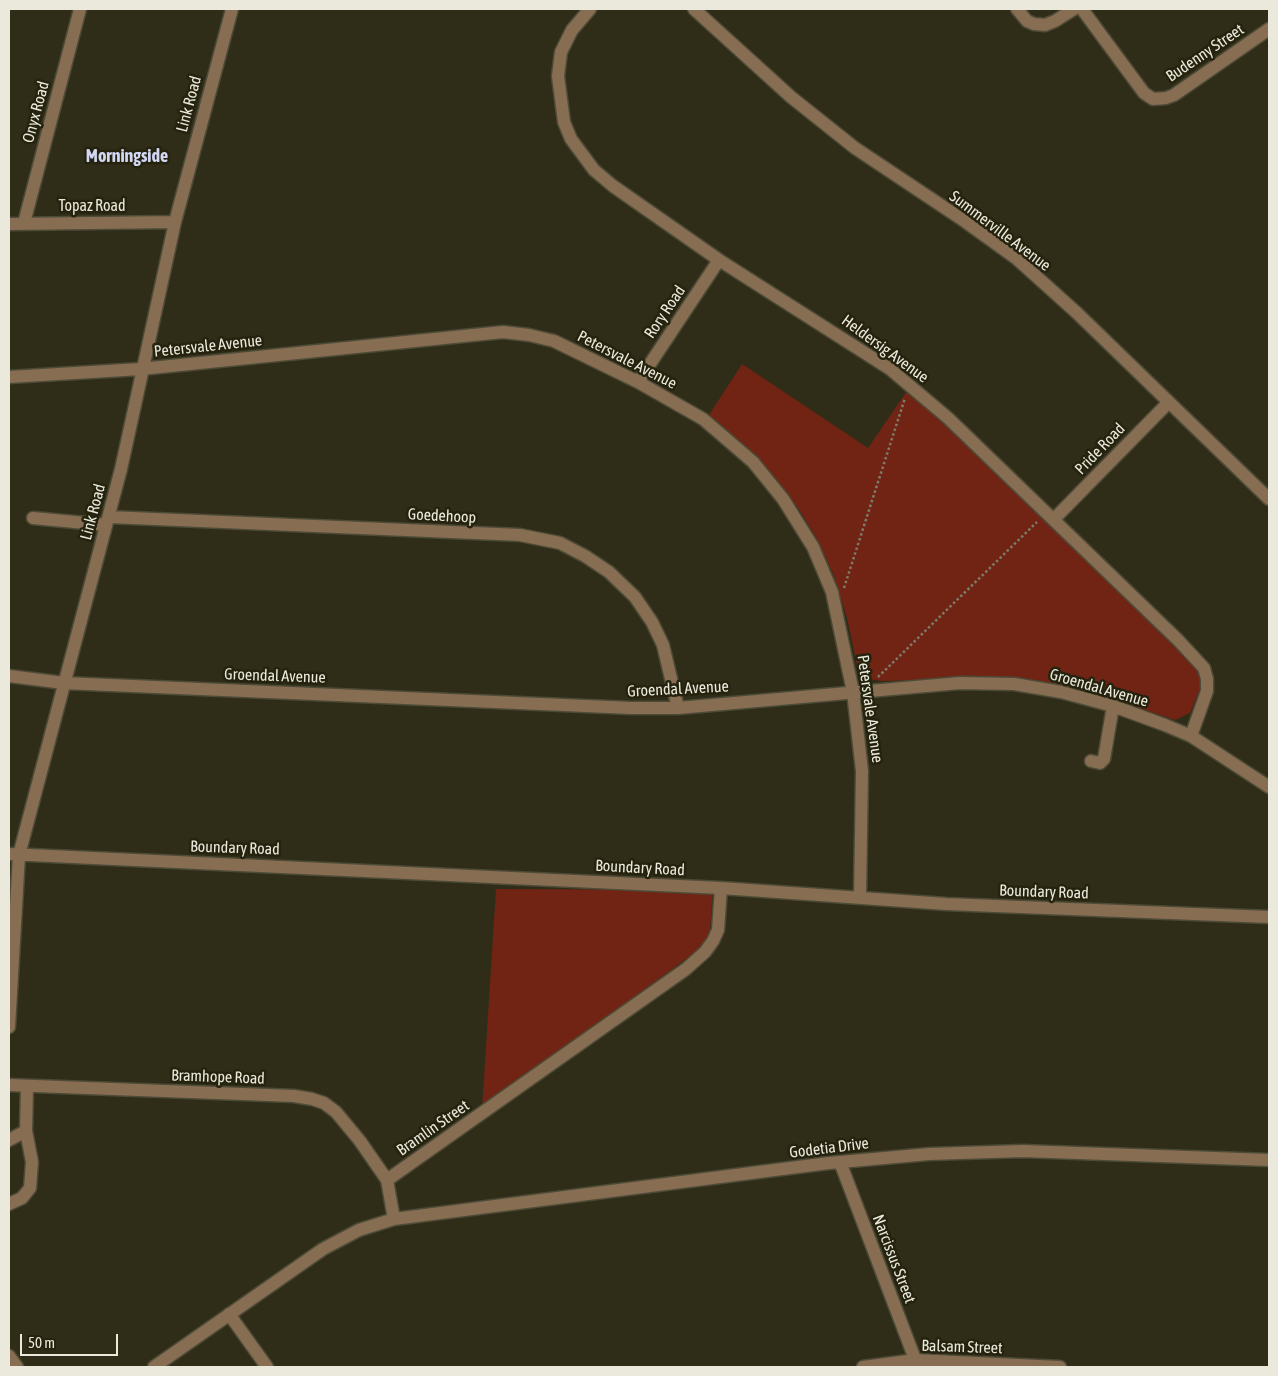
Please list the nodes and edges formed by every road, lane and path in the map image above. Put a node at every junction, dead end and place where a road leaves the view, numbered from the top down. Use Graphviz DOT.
graph roads {
  1 [pos="80,9"];
  2 [pos="232,9"];
  3 [pos="590,9"];
  4 [pos="694,9"];
  5 [pos="1017,9"];
  6 [pos="1074,9"];
  7 [pos="1082,9"];
  8 [pos="1269,28"];
  9 [pos="175,222"];
  10 [pos="24,223"];
  11 [pos="9,224"];
  12 [pos="719,260"];
  13 [pos="141,369"];
  14 [pos="9,377"];
  15 [pos="638,382"];
  16 [pos="909,385"];
  17 [pos="1169,402"];
  18 [pos="1269,499"];
  19 [pos="1051,516"];
  20 [pos="33,518"];
  21 [pos="107,521"];
  22 [pos="837,611"];
  23 [pos="9,676"];
  24 [pos="64,683"];
  25 [pos="858,691"];
  26 [pos="1113,706"];
  27 [pos="678,708"];
  28 [pos="1191,736"];
  29 [pos="1090,762"];
  30 [pos="1269,787"];
  31 [pos="14,854"];
  32 [pos="721,888"];
  33 [pos="860,897"];
  34 [pos="1269,917"];
  35 [pos="9,1027"];
  36 [pos="9,1085"];
  37 [pos="27,1086"];
  38 [pos="26,1131"];
  39 [pos="9,1140"];
  40 [pos="1269,1160"];
  41 [pos="840,1162"];
  42 [pos="387,1180"];
  43 [pos="9,1204"];
  44 [pos="394,1219"];
  45 [pos="229,1314"];
  46 [pos="9,1356"];
  47 [pos="916,1364"];
  48 [pos="17,1367"];
  49 [pos="154,1367"];
  50 [pos="267,1367"];
  51 [pos="863,1367"];
  52 [pos="1060,1367"];
  1 -- 10 [label="street, Onyx Road"];
  2 -- 9 [label="street, Link Road"];
  3 -- 12 [label="street, Heldersig Avenue"];
  4 -- 17 [label="street, Summerville Avenue"];
  5 -- 6 [label="street"];
  7 -- 8 [label="street, Budenny Street"];
  9 -- 10 [label="street, Topaz Road"];
  9 -- 13 [label="street, Link Road"];
  10 -- 11 [label="street, Topaz Road"];
  12 -- 15 [label="street, Rory Road"];
  12 -- 16 [label="street, Heldersig Avenue"];
  13 -- 14 [label="street, Petersvale Avenue"];
  13 -- 15 [label="street, Petersvale Avenue"];
  13 -- 21 [label="street, Link Road"];
  15 -- 22 [label="street, Petersvale Avenue"];
  16 -- 19 [label="street, Heldersig Avenue"];
  16 -- 22 [label="path"];
  17 -- 18 [label="street, Summerville Avenue"];
  17 -- 19 [label="street, Pride Road"];
  19 -- 25 [label="path"];
  19 -- 28 [label="street, Heldersig Avenue"];
  20 -- 21 [label="street, Goedehoop"];
  21 -- 24 [label="street, Link Road"];
  21 -- 27 [label="street, Goedehoop"];
  22 -- 25 [label="street, Petersvale Avenue"];
  23 -- 24 [label="street, Groendal Avenue"];
  24 -- 27 [label="street, Groendal Avenue"];
  24 -- 31 [label="street, Link Road"];
  25 -- 26 [label="street, Groendal Avenue"];
  25 -- 27 [label="street, Groendal Avenue"];
  25 -- 33 [label="street, Petersvale Avenue"];
  26 -- 28 [label="street, Groendal Avenue"];
  26 -- 29 [label="street"];
  28 -- 30 [label="street, Groendal Avenue"];
  31 -- 32 [label="street, Boundary Road"];
  31 -- 35 [label="street, Link Road"];
  32 -- 33 [label="street, Boundary Road"];
  32 -- 42 [label="street, Bramlin Street"];
  33 -- 34 [label="street, Boundary Road"];
  36 -- 37 [label="street, Bramhope Road"];
  37 -- 38 [label="street"];
  37 -- 42 [label="street, Bramhope Road"];
  38 -- 39 [label="street"];
  38 -- 43 [label="street"];
  40 -- 41 [label="street, Godetia Drive"];
  41 -- 44 [label="street, Godetia Drive"];
  41 -- 47 [label="street, Narcissus Street"];
  42 -- 44 [label="street"];
  44 -- 45 [label="street"];
  45 -- 49 [label="street"];
  45 -- 50 [label="street"];
  46 -- 48 [label="street"];
  47 -- 51 [label="street, Balsam Street"];
  47 -- 52 [label="street, Balsam Street"];
}
